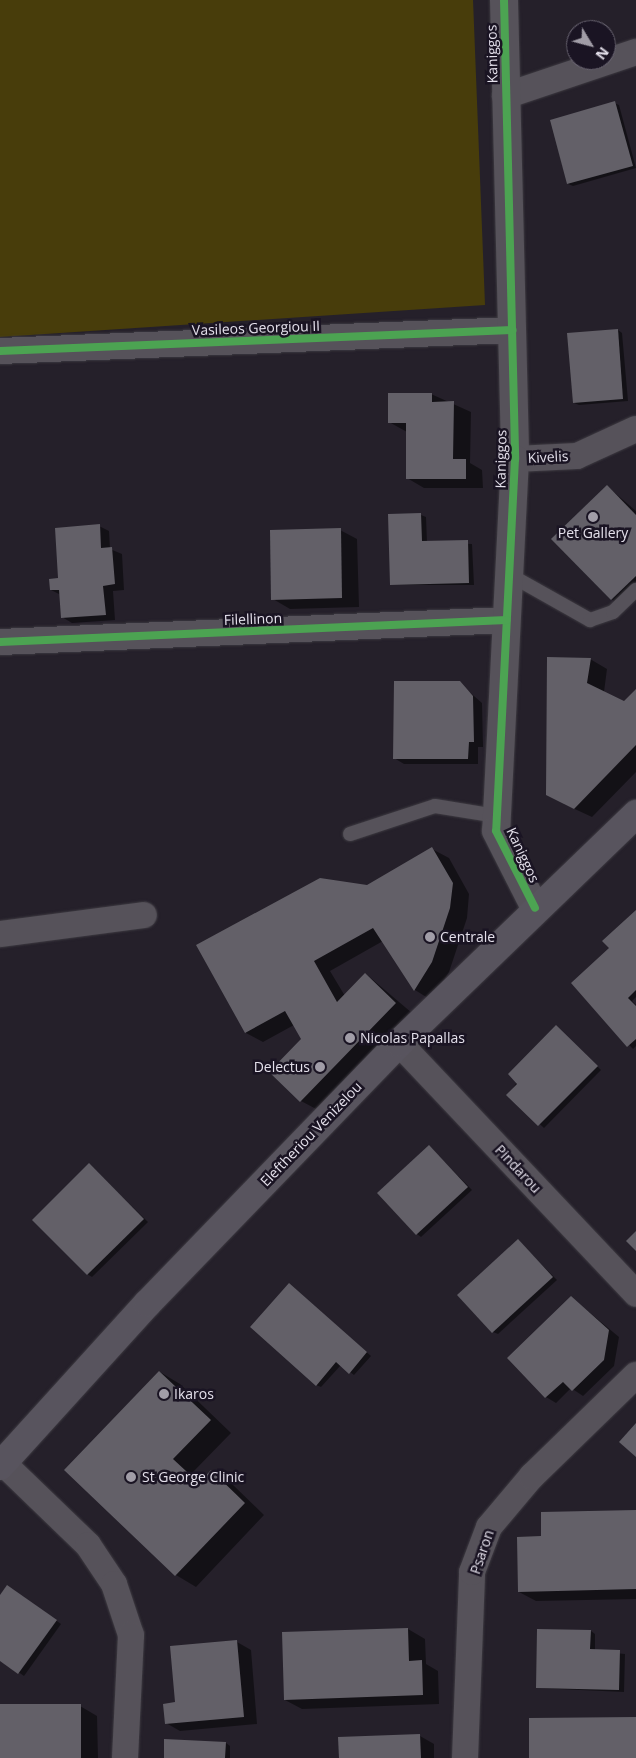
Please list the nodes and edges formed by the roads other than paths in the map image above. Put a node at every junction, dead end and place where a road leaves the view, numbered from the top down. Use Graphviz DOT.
graph roads {
  1 [pos="504,0"];
  2 [pos="636,52"];
  3 [pos="505,96"];
  4 [pos="513,330"];
  5 [pos="0,351"];
  6 [pos="636,428"];
  7 [pos="515,459"];
  8 [pos="510,574"];
  9 [pos="636,590"];
  10 [pos="507,620"];
  11 [pos="0,642"];
  12 [pos="636,814"];
  13 [pos="497,816"];
  14 [pos="350,834"];
  15 [pos="535,908"];
  16 [pos="144,915"];
  17 [pos="0,934"];
  18 [pos="399,1043"];
  19 [pos="636,1294"];
  20 [pos="636,1375"];
  21 [pos="1,1464"];
  22 [pos="126,1758"];
  23 [pos="465,1758"];
  1 -- 3 [label="street, Kaniggos"];
  2 -- 3 [label="street"];
  3 -- 4 [label="street, Kaniggos"];
  4 -- 5 [label="street, Vasileos Georgiou II"];
  4 -- 7 [label="street, Kaniggos"];
  6 -- 7 [label="street, Kivelis"];
  7 -- 8 [label="street, Kaniggos"];
  8 -- 9 [label="lane"];
  8 -- 10 [label="street, Kaniggos"];
  10 -- 11 [label="street, Filellinon"];
  10 -- 13 [label="street, Kaniggos"];
  12 -- 15 [label="main road, Eleftheriou Venizelou"];
  13 -- 14 [label="lane"];
  13 -- 15 [label="street, Kaniggos"];
  15 -- 18 [label="main road, Eleftheriou Venizelou"];
  16 -- 17 [label="street"];
  18 -- 19 [label="street, Pindarou"];
  18 -- 21 [label="main road, Eleftheriou Venizelou"];
  20 -- 23 [label="street, Psaron"];
  21 -- 22 [label="street"];
}
